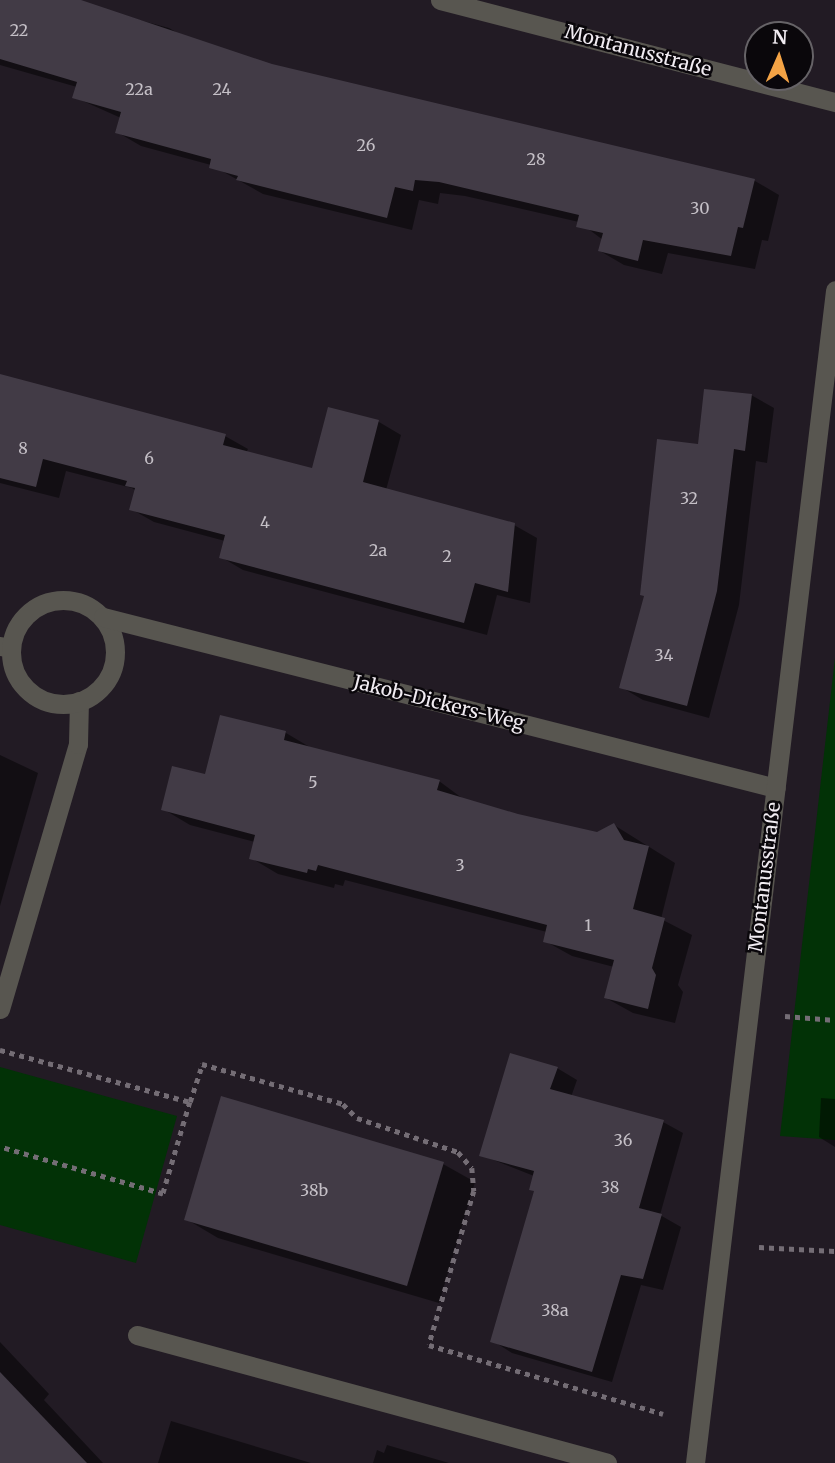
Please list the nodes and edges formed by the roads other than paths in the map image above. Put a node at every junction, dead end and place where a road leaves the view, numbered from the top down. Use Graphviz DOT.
graph roads {
  1 [pos="440,0"];
  2 [pos="835,103"];
  3 [pos="835,290"];
  4 [pos="103,617"];
  5 [pos="6,647"];
  6 [pos="79,701"];
  7 [pos="776,788"];
  8 [pos="0,1009"];
  9 [pos="137,1335"];
  10 [pos="607,1463"];
  11 [pos="695,1463"];
  1 -- 2 [label="street, Montanusstraße"];
  3 -- 7 [label="street, Montanusstraße"];
  4 -- 5 [label="street, Jakob-Dickers-Weg"];
  4 -- 6 [label="street"];
  4 -- 7 [label="street, Jakob-Dickers-Weg"];
  5 -- 6 [label="street, Jakob-Dickers-Weg"];
  6 -- 8 [label="street"];
  7 -- 11 [label="street, Montanusstraße"];
  9 -- 10 [label="street"];
}
